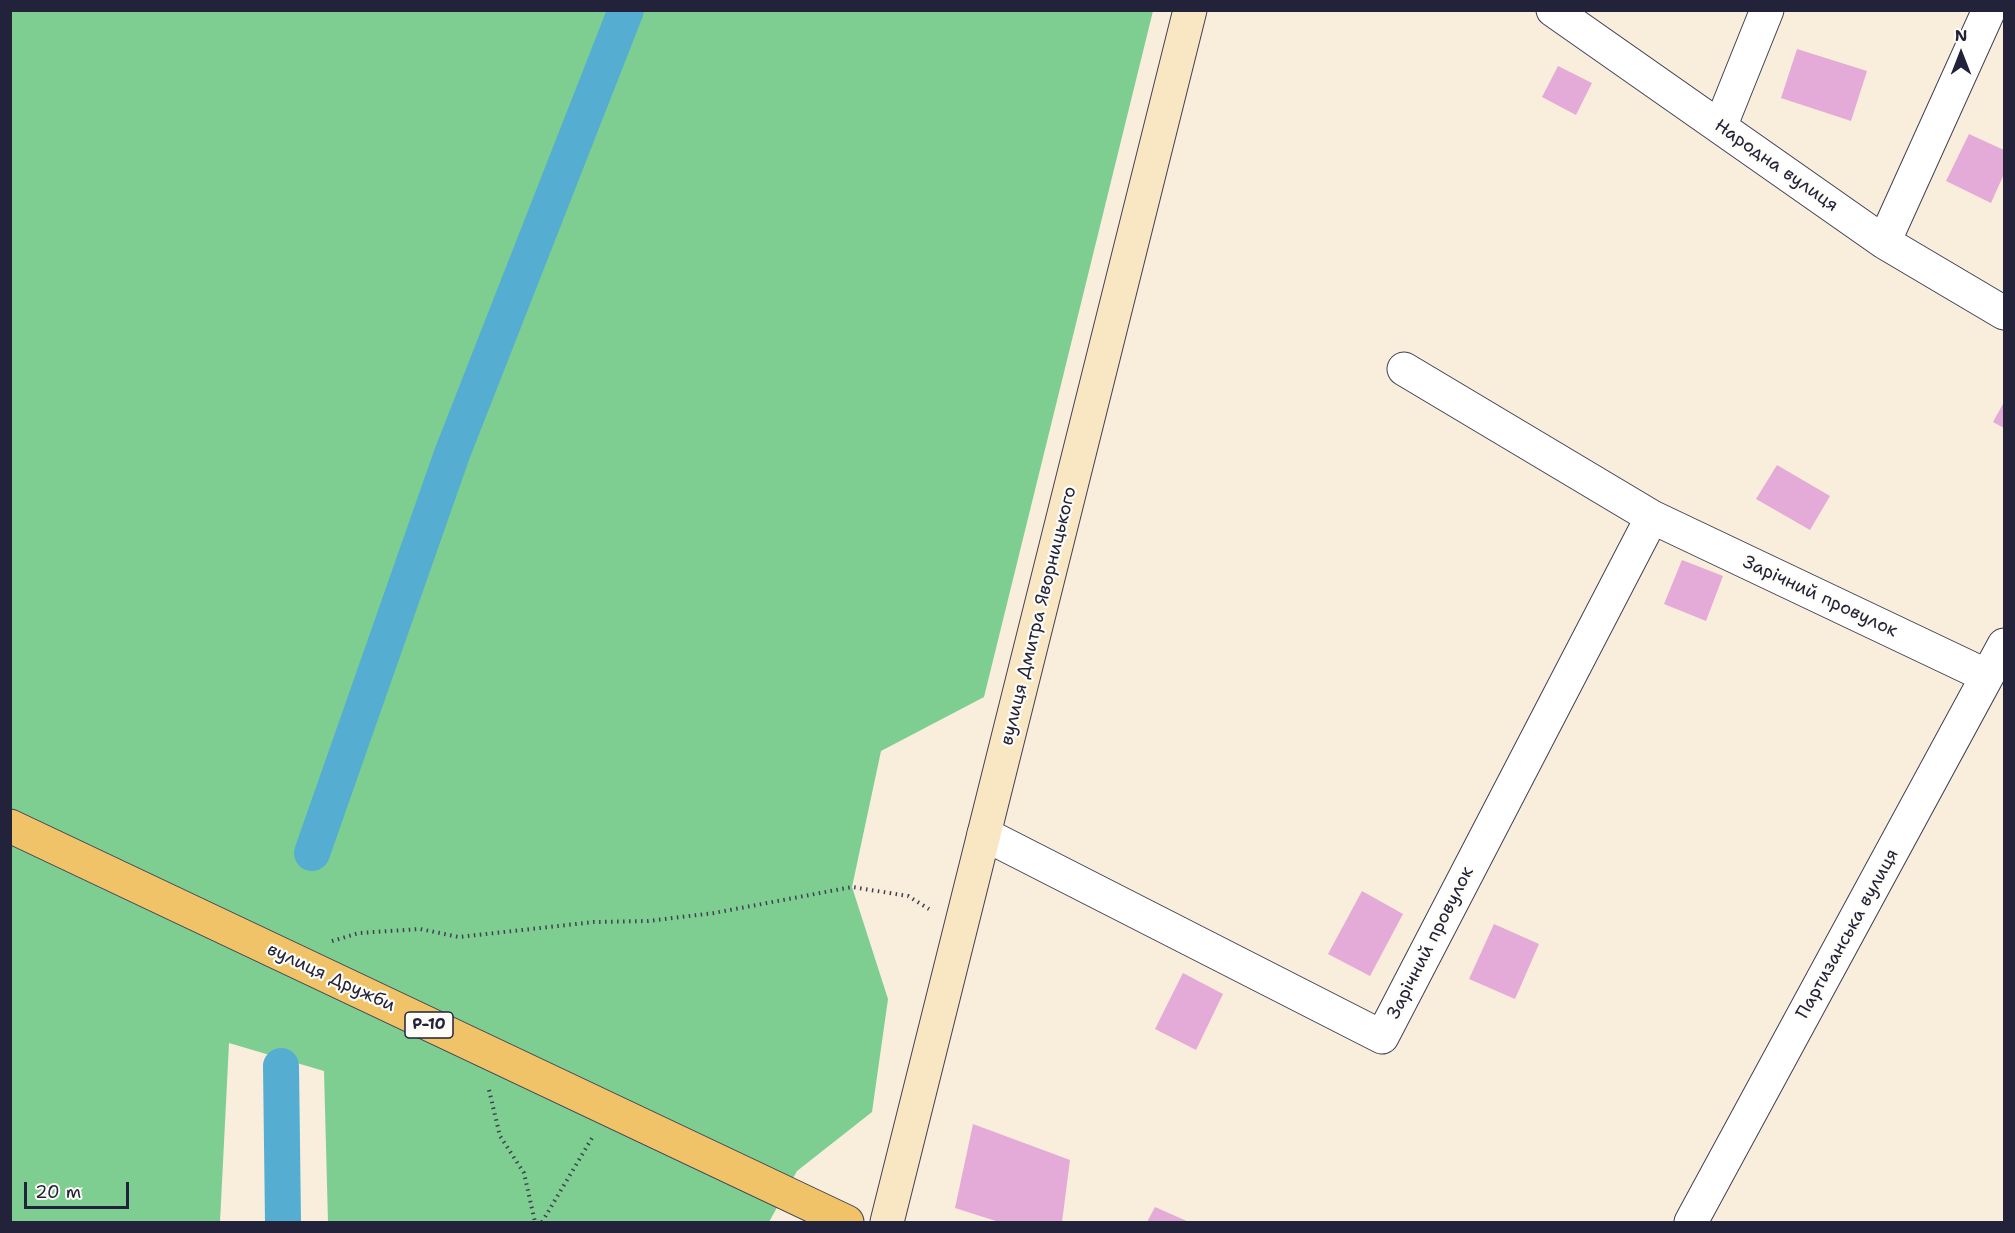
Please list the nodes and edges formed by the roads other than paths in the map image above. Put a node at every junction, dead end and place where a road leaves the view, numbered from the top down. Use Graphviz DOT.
graph roads {
  1 [pos="1190,10"];
  2 [pos="1553,10"];
  3 [pos="1767,10"];
  4 [pos="1989,10"];
  5 [pos="1720,128"];
  6 [pos="1884,242"];
  7 [pos="2004,313"];
  8 [pos="1404,369"];
  9 [pos="1652,517"];
  10 [pos="2004,645"];
  11 [pos="1987,676"];
  12 [pos="10,826"];
  13 [pos="984,834"];
  14 [pos="847,1222"];
  15 [pos="887,1222"];
  16 [pos="1691,1222"];
  1 -- 13 [label="main road, вулиця Дмитра Яворницького"];
  2 -- 5 [label="street, Народна вулиця"];
  3 -- 5 [label="street"];
  4 -- 6 [label="street"];
  5 -- 6 [label="street, Народна вулиця"];
  6 -- 7 [label="street, Народна вулиця"];
  8 -- 9 [label="street, Зарічний провулок"];
  9 -- 11 [label="street, Зарічний провулок"];
  9 -- 13 [label="street, Зарічний провулок"];
  10 -- 11 [label="street, Партизанська вулиця"];
  11 -- 16 [label="street, Партизанська вулиця"];
  12 -- 14 [label="main road, вулиця Дружби / Р-10"];
  13 -- 15 [label="main road, вулиця Дмитра Яворницького"];
}
